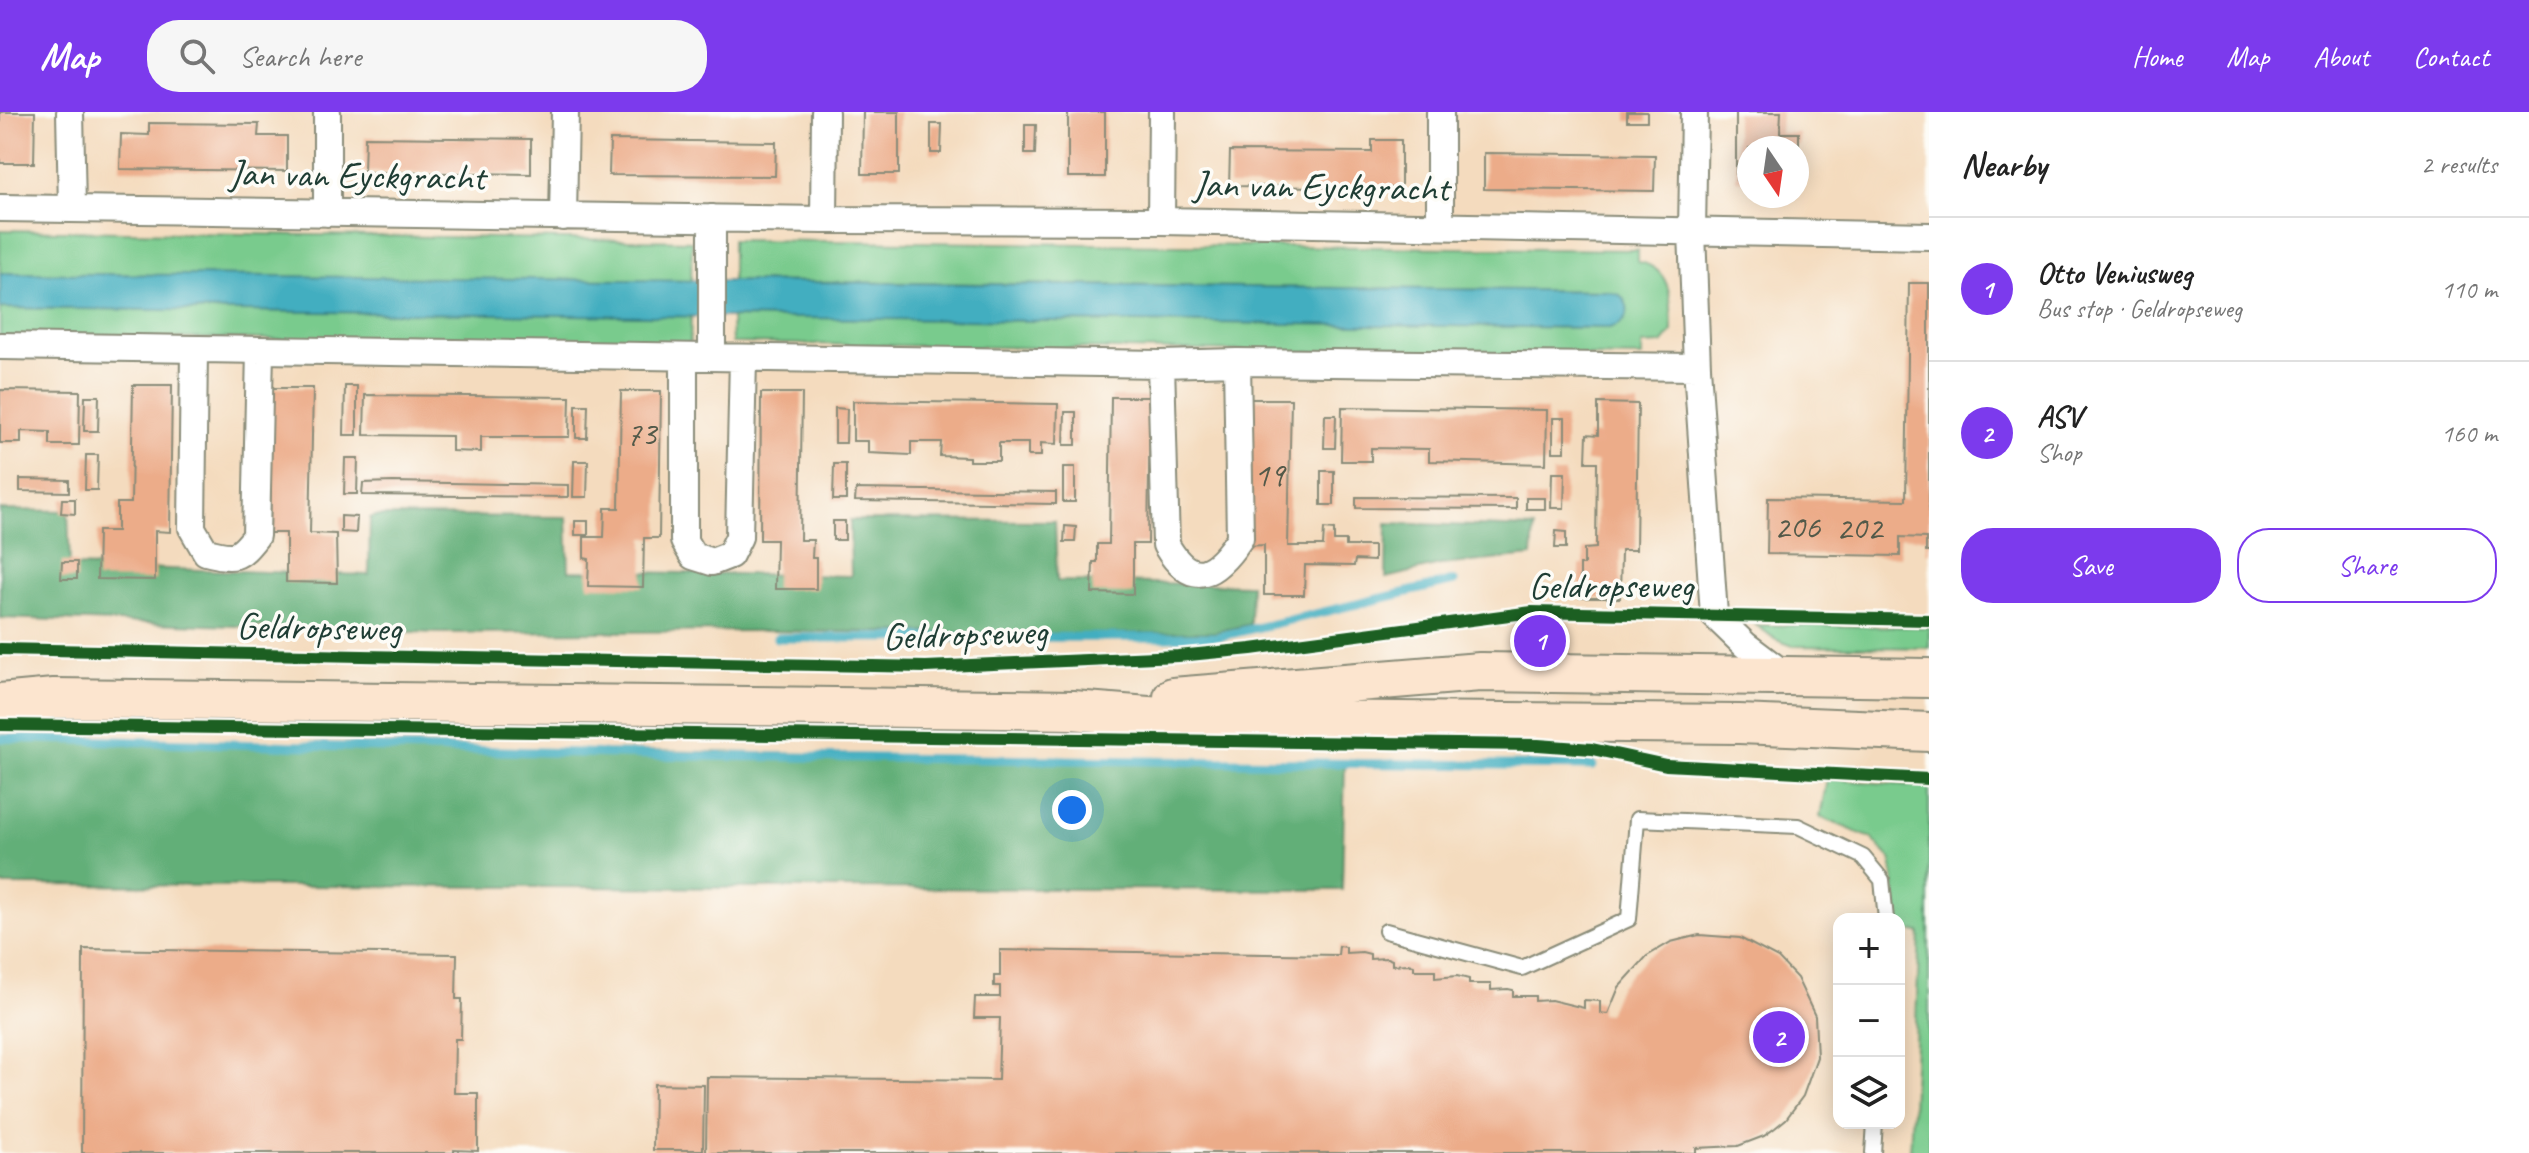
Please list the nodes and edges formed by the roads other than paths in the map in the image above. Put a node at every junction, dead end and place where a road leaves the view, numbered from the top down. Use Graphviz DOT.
graph roads {
  1 [pos="70,112"];
  2 [pos="327,112"];
  3 [pos="565,112"];
  4 [pos="825,112"];
  5 [pos="1162,112"];
  6 [pos="1440,112"];
  7 [pos="1694,112"];
  8 [pos="0,208"];
  9 [pos="72,208"];
  10 [pos="327,213"];
  11 [pos="563,217"];
  12 [pos="824,220"];
  13 [pos="1161,221"];
  14 [pos="1440,225"];
  15 [pos="712,229"];
  16 [pos="1692,231"];
  17 [pos="1929,236"];
  18 [pos="0,346"];
  19 [pos="712,348"];
  20 [pos="194,349"];
  21 [pos="260,350"];
  22 [pos="684,358"];
  23 [pos="743,358"];
  24 [pos="1237,362"];
  25 [pos="1161,364"];
  26 [pos="1697,367"];
  27 [pos="1786,676"];
  28 [pos="1929,678"];
  29 [pos="0,686"];
  30 [pos="54,698"];
  31 [pos="0,703"];
  32 [pos="1073,710"];
  33 [pos="1929,732"];
  34 [pos="1885,913"];
  35 [pos="1386,931"];
  36 [pos="1875,1129"];
  37 [pos="1873,1153"];
  1 -- 9 [label="street"];
  2 -- 10 [label="street"];
  3 -- 11 [label="street"];
  4 -- 12 [label="street"];
  5 -- 13 [label="street"];
  6 -- 14 [label="street"];
  7 -- 16 [label="street"];
  8 -- 9 [label="street, Jan van Eyckgracht"];
  9 -- 10 [label="street, Jan van Eyckgracht"];
  10 -- 11 [label="street, Jan van Eyckgracht"];
  11 -- 15 [label="street, Jan van Eyckgracht"];
  12 -- 13 [label="street, Jan van Eyckgracht"];
  12 -- 15 [label="street, Jan van Eyckgracht"];
  13 -- 14 [label="street, Jan van Eyckgracht"];
  14 -- 16 [label="street, Jan van Eyckgracht"];
  15 -- 19 [label="street"];
  16 -- 17 [label="street, Jan van Eyckgracht"];
  16 -- 26 [label="street"];
  18 -- 20 [label="street"];
  19 -- 22 [label="street"];
  19 -- 23 [label="street"];
  20 -- 21 [label="street"];
  20 -- 21 [label="street"];
  21 -- 22 [label="street"];
  22 -- 23 [label="street"];
  23 -- 25 [label="street"];
  24 -- 25 [label="street"];
  24 -- 25 [label="street"];
  24 -- 26 [label="street"];
  26 -- 27 [label="street"];
  27 -- 28 [label="main road, Geldropseweg"];
  27 -- 32 [label="main road, Geldropseweg"];
  29 -- 30 [label="main road, Geldropseweg"];
  30 -- 31 [label="main road, Geldropseweg"];
  30 -- 32 [label="main road, Geldropseweg"];
  32 -- 33 [label="main road, Geldropseweg"];
  34 -- 35 [label="lane"];
  36 -- 37 [label="lane"];
}
